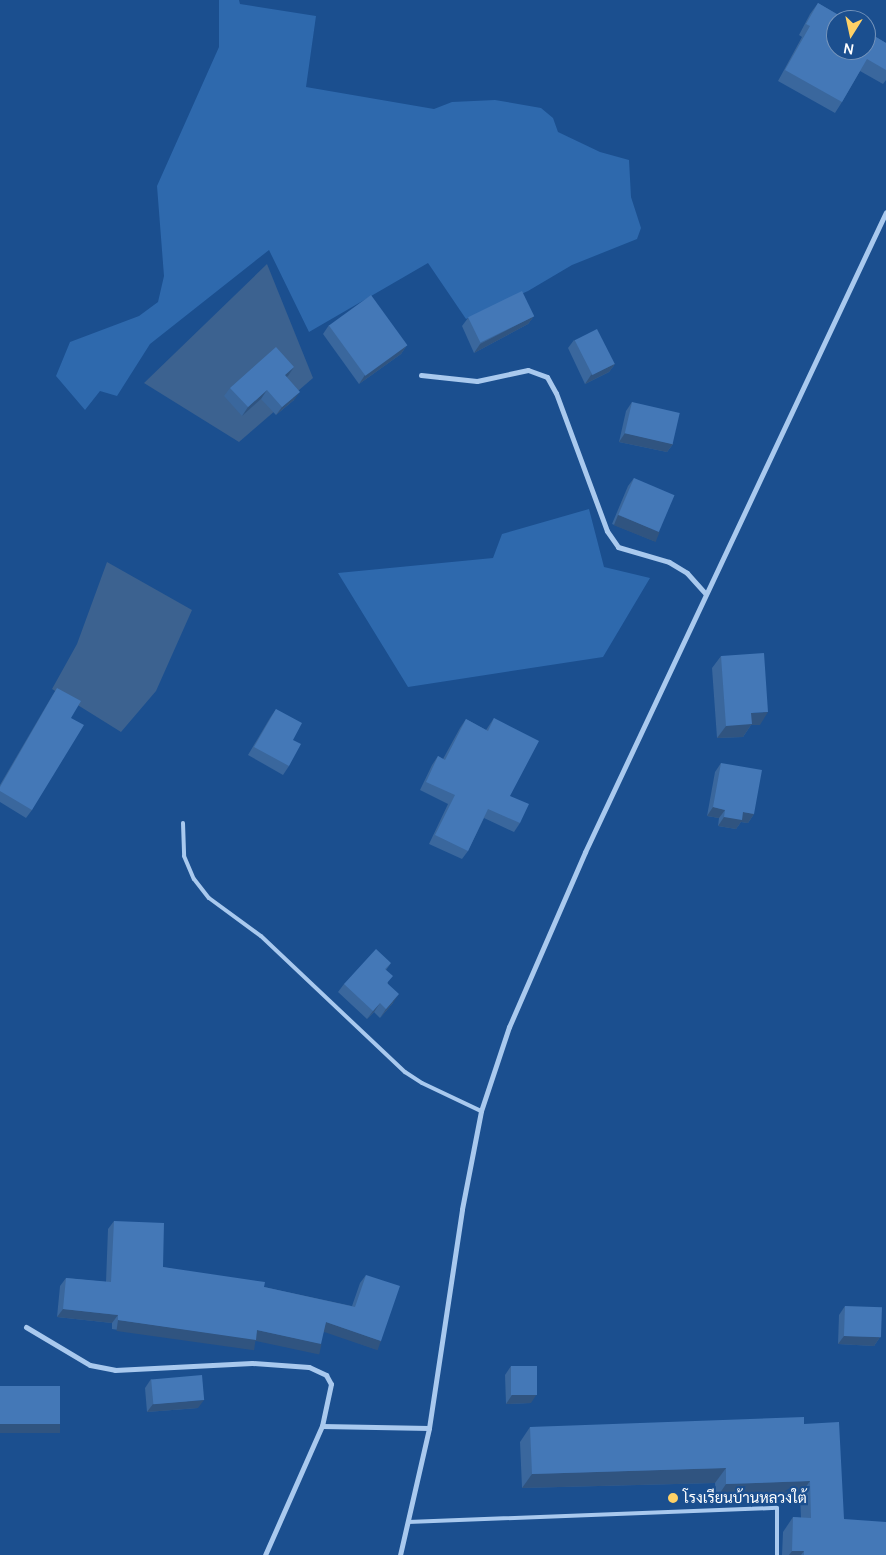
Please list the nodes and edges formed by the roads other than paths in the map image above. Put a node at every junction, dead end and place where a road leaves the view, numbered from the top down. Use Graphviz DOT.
graph roads {
  1 [pos="886,212"];
  2 [pos="421,375"];
  3 [pos="706,593"];
  4 [pos="183,823"];
  5 [pos="481,1111"];
  6 [pos="26,1328"];
  7 [pos="322,1426"];
  8 [pos="429,1428"];
  9 [pos="408,1522"];
  10 [pos="264,1555"];
  11 [pos="400,1555"];
  12 [pos="777,1555"];
  1 -- 3 [label="street"];
  2 -- 3 [label="street"];
  3 -- 5 [label="street"];
  4 -- 5 [label="lane"];
  5 -- 8 [label="street"];
  6 -- 7 [label="street"];
  7 -- 8 [label="street"];
  7 -- 10 [label="street"];
  8 -- 9 [label="street"];
  9 -- 11 [label="street"];
  9 -- 12 [label="lane"];
}
